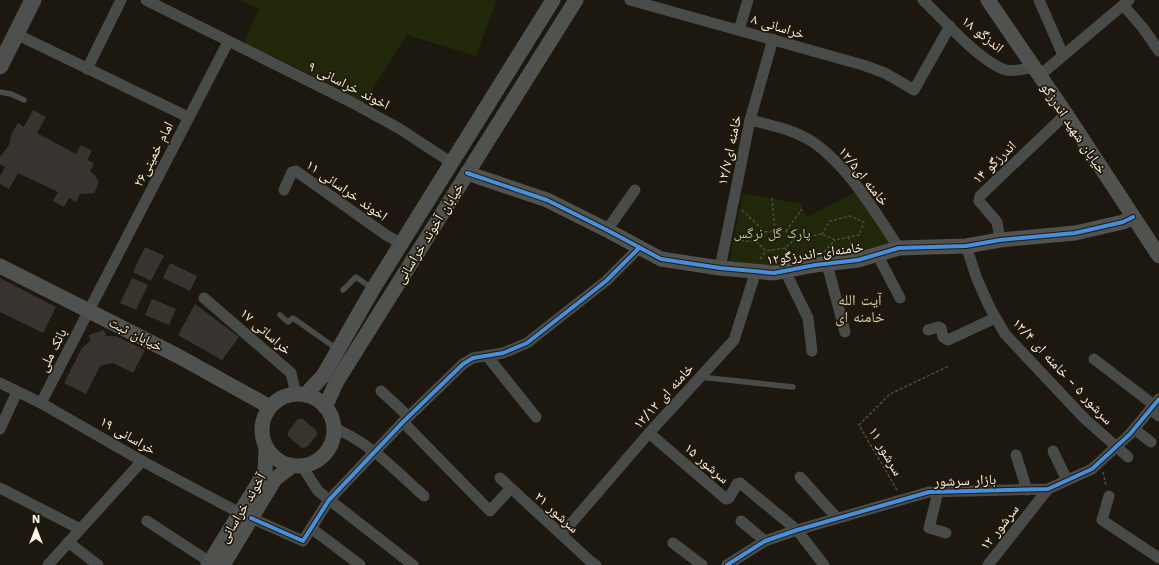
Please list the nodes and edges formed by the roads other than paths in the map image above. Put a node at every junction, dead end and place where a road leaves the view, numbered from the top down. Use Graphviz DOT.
graph roads {
  1 [pos="20,0"];
  2 [pos="33,0"];
  3 [pos="120,0"];
  4 [pos="146,0"];
  5 [pos="553,0"];
  6 [pos="576,0"];
  7 [pos="630,0"];
  8 [pos="748,0"];
  9 [pos="923,0"];
  10 [pos="988,0"];
  11 [pos="1039,0"];
  12 [pos="1126,3"];
  13 [pos="950,26"];
  14 [pos="739,30"];
  15 [pos="16,34"];
  16 [pos="773,39"];
  17 [pos="0,40"];
  18 [pos="228,42"];
  19 [pos="1159,50"];
  20 [pos="1063,55"];
  21 [pos="0,66"];
  22 [pos="87,69"];
  23 [pos="1036,71"];
  24 [pos="0,92"];
  25 [pos="24,100"];
  26 [pos="1066,114"];
  27 [pos="188,118"];
  28 [pos="750,120"];
  29 [pos="452,163"];
  30 [pos="467,173"];
  31 [pos="284,190"];
  32 [pos="635,190"];
  33 [pos="1133,217"];
  34 [pos="607,230"];
  35 [pos="1000,240"];
  36 [pos="402,244"];
  37 [pos="966,246"];
  38 [pos="639,248"];
  39 [pos="900,248"];
  40 [pos="876,254"];
  41 [pos="1159,256"];
  42 [pos="827,264"];
  43 [pos="0,266"];
  44 [pos="720,268"];
  45 [pos="756,271"];
  46 [pos="785,271"];
  47 [pos="343,290"];
  48 [pos="373,290"];
  49 [pos="204,298"];
  50 [pos="900,298"];
  51 [pos="89,310"];
  52 [pos="280,315"];
  53 [pos="995,318"];
  54 [pos="928,330"];
  55 [pos="846,332"];
  56 [pos="337,349"];
  57 [pos="812,351"];
  58 [pos="487,356"];
  59 [pos="1094,359"];
  60 [pos="700,377"];
  61 [pos="0,383"];
  62 [pos="793,387"];
  63 [pos="381,390"];
  64 [pos="17,392"];
  65 [pos="300,395"];
  66 [pos="41,403"];
  67 [pos="270,407"];
  68 [pos="325,407"];
  69 [pos="1155,407"];
  70 [pos="536,417"];
  71 [pos="405,419"];
  72 [pos="334,428"];
  73 [pos="0,429"];
  74 [pos="1134,429"];
  75 [pos="649,433"];
  76 [pos="1151,442"];
  77 [pos="1116,447"];
  78 [pos="266,448"];
  79 [pos="1053,451"];
  80 [pos="374,452"];
  81 [pos="1016,455"];
  82 [pos="1128,457"];
  83 [pos="142,461"];
  84 [pos="297,466"];
  85 [pos="800,477"];
  86 [pos="500,478"];
  87 [pos="1067,480"];
  88 [pos="0,488"];
  89 [pos="510,489"];
  90 [pos="1048,489"];
  91 [pos="1027,490"];
  92 [pos="938,492"];
  93 [pos="424,496"];
  94 [pos="1109,496"];
  95 [pos="329,500"];
  96 [pos="246,516"];
  97 [pos="837,518"];
  98 [pos="147,521"];
  99 [pos="741,521"];
  100 [pos="568,527"];
  101 [pos="311,528"];
  102 [pos="80,529"];
  103 [pos="796,530"];
  104 [pos="946,533"];
  105 [pos="765,541"];
  106 [pos="68,542"];
  107 [pos="673,543"];
  108 [pos="1159,558"];
  109 [pos="213,564"];
  110 [pos="591,564"];
  111 [pos="49,565"];
  112 [pos="98,565"];
  113 [pos="360,565"];
  114 [pos="413,565"];
  115 [pos="702,565"];
  116 [pos="727,565"];
  117 [pos="824,565"];
  118 [pos="988,565"];
  1 -- 17 [label="main road"];
  2 -- 15 [label="main road"];
  3 -- 22 [label="street"];
  4 -- 18 [label="street, اخوند خراسانی ۹"];
  5 -- 29 [label="main road, خیابان آخوند خراسانی"];
  6 -- 30 [label="main road, خیابان آخوند خراسانی"];
  7 -- 14 [label="street, خراسانی ۸"];
  8 -- 14 [label="street"];
  9 -- 13 [label="street, اندزگو ۱۸"];
  10 -- 23 [label="main road, خیابان شهید اندرزگو"];
  11 -- 20 [label="street"];
  12 -- 19 [label="street"];
  12 -- 20 [label="street"];
  13 -- 16 [label="street, خراسانی ۸"];
  13 -- 23 [label="street, اندزگو ۱۸"];
  14 -- 16 [label="street, خراسانی ۸"];
  15 -- 21 [label="main road"];
  15 -- 22 [label="street, امام خمینی۲۶"];
  16 -- 28 [label="street, خامنه ای۱۲/۷"];
  18 -- 27 [label="street"];
  18 -- 29 [label="street, اخوند خراسانی ۹"];
  20 -- 23 [label="street"];
  22 -- 27 [label="street, امام خمینی۲۶"];
  23 -- 26 [label="main road, خیابان شهید اندرزگو"];
  24 -- 25 [label="lane"];
  26 -- 33 [label="main road, خیابان شهید اندرزگو"];
  26 -- 35 [label="street, اندرزگو ۱۴"];
  27 -- 51 [label="street, امام خمینی۲۶"];
  28 -- 39 [label="street, خامنه ای۱۲/۵"];
  28 -- 44 [label="street, خامنه ای۱۲/۷"];
  29 -- 36 [label="main road, خیابان آخوند خراسانی"];
  30 -- 34 [label="main road, خامنه‌ای-اندرزگو۱۲"];
  30 -- 68 [label="main road, خیابان آخوند خراسانی"];
  31 -- 36 [label="street, اخوند خراسانی ۱۱"];
  32 -- 34 [label="street"];
  33 -- 35 [label="main road, خامنه‌ای-اندرزگو۱۲"];
  33 -- 41 [label="main road, خیابان شهید اندرزگو"];
  34 -- 38 [label="main road, خامنه‌ای-اندرزگو۱۲"];
  35 -- 37 [label="main road, خامنه‌ای-اندرزگو۱۲"];
  36 -- 48 [label="main road, خیابان آخوند خراسانی"];
  37 -- 39 [label="main road, خامنه‌ای-اندرزگو۱۲"];
  37 -- 53 [label="street, سرشور ۵ - خامنه ای ۱۲/۴"];
  38 -- 44 [label="main road, خامنه‌ای-اندرزگو۱۲"];
  38 -- 58 [label="street"];
  39 -- 40 [label="main road, خامنه‌ای-اندرزگو۱۲"];
  40 -- 42 [label="main road, خامنه‌ای-اندرزگو۱۲"];
  40 -- 50 [label="street"];
  42 -- 46 [label="main road, خامنه‌ای-اندرزگو۱۲"];
  42 -- 55 [label="street"];
  43 -- 51 [label="main road, خیابان ثبت"];
  44 -- 45 [label="main road, خامنه‌ای-اندرزگو۱۲"];
  45 -- 46 [label="main road, خامنه‌ای-اندرزگو۱۲"];
  45 -- 60 [label="street, خامنه ای ۱۲/۱۲"];
  46 -- 57 [label="street"];
  47 -- 48 [label="lane"];
  48 -- 56 [label="main road, خیابان آخوند خراسانی"];
  49 -- 65 [label="street, خراساتی ۱۷"];
  51 -- 66 [label="street, بانک ملی"];
  51 -- 67 [label="main road, خیابان ثبت"];
  52 -- 56 [label="lane"];
  53 -- 54 [label="street"];
  53 -- 77 [label="street, سرشور ۵ - خامنه ای ۱۲/۴"];
  56 -- 65 [label="main road, خیابان آخوند خراسانی"];
  58 -- 70 [label="street"];
  58 -- 71 [label="street"];
  59 -- 69 [label="street"];
  60 -- 62 [label="lane"];
  60 -- 75 [label="street, خامنه ای ۱۲/۱۲"];
  61 -- 64 [label="street, خراسانی ۱۹"];
  63 -- 71 [label="street"];
  64 -- 66 [label="street, خراسانی ۱۹"];
  64 -- 73 [label="street"];
  65 -- 67 [label="main road"];
  65 -- 68 [label="main road"];
  66 -- 83 [label="street, خراسانی ۱۹"];
  67 -- 78 [label="main road"];
  68 -- 72 [label="main road"];
  69 -- 74 [label="street, بازار سرشور"];
  71 -- 80 [label="street"];
  71 -- 89 [label="street"];
  72 -- 80 [label="street"];
  72 -- 84 [label="main road"];
  74 -- 76 [label="street"];
  74 -- 77 [label="street, بازار سرشور"];
  75 -- 100 [label="street, خامنه ای ۱۲/۱۲"];
  75 -- 103 [label="street, سرشور ۱۵"];
  77 -- 82 [label="street, سرشور ۵ - خامنه ای ۱۲/۴"];
  77 -- 87 [label="street, بازار سرشور"];
  78 -- 84 [label="main road"];
  78 -- 96 [label="main road, آخوند خراسانی"];
  79 -- 87 [label="street"];
  80 -- 93 [label="street"];
  80 -- 95 [label="street"];
  81 -- 91 [label="street"];
  83 -- 96 [label="street, خراسانی ۱۹"];
  83 -- 102 [label="street"];
  84 -- 95 [label="street"];
  84 -- 96 [label="main road, آخوند خراسانی"];
  85 -- 97 [label="street"];
  86 -- 89 [label="street, سرشور ۲۱"];
  87 -- 90 [label="street, بازار سرشور"];
  88 -- 102 [label="street"];
  89 -- 110 [label="street, سرشور ۲۱"];
  90 -- 91 [label="street, بازار سرشور"];
  90 -- 118 [label="street, سرشور ۱۲"];
  91 -- 92 [label="street, بازار سرشور"];
  92 -- 97 [label="street, بازار سرشور"];
  92 -- 104 [label="street"];
  94 -- 108 [label="street"];
  95 -- 101 [label="street"];
  95 -- 114 [label="street"];
  96 -- 101 [label="street, خراسانی ۱۹"];
  96 -- 109 [label="main road, آخوند خراسانی"];
  97 -- 103 [label="street, بازار سرشور"];
  98 -- 109 [label="street"];
  99 -- 105 [label="street"];
  101 -- 113 [label="street"];
  102 -- 106 [label="street"];
  103 -- 105 [label="street, بازار سرشور"];
  103 -- 117 [label="street"];
  105 -- 116 [label="street, بازار سرشور"];
  106 -- 111 [label="street"];
  106 -- 112 [label="street"];
  107 -- 115 [label="street"];
}
